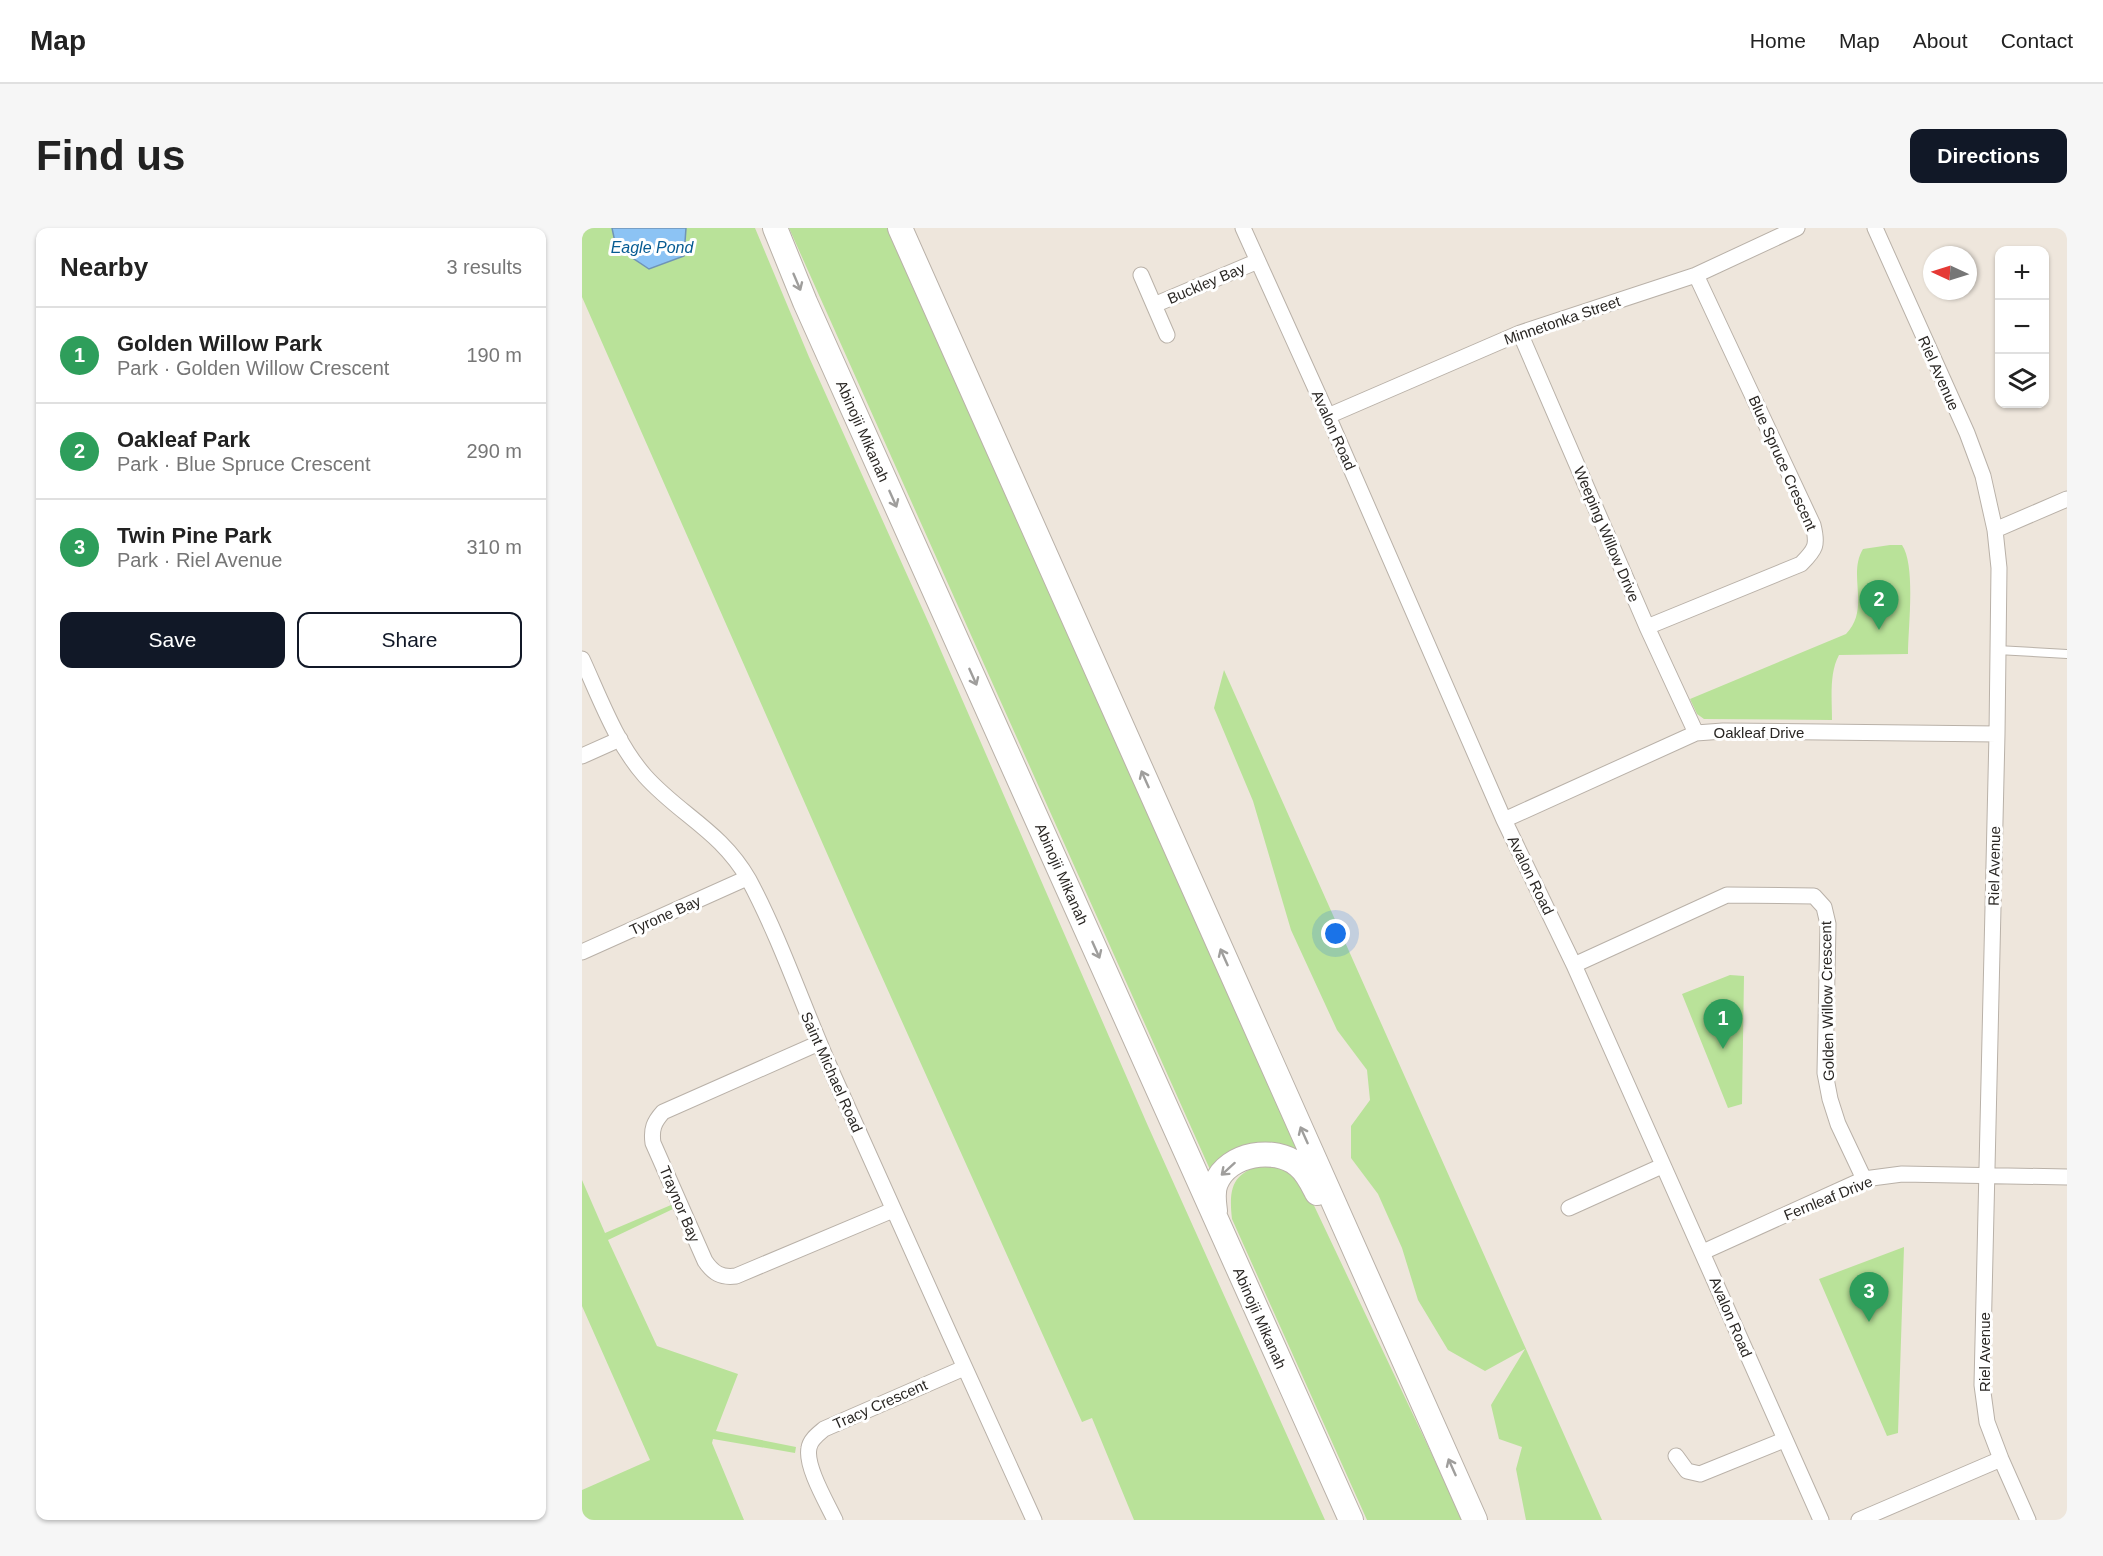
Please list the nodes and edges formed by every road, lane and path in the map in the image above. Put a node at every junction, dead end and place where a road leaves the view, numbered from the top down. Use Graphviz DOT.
graph roads {
  1 [pos="775,228"];
  2 [pos="900,228"];
  3 [pos="1242,228"];
  4 [pos="1797,228"];
  5 [pos="1875,228"];
  6 [pos="1258,261"];
  7 [pos="1141,274"];
  8 [pos="1696,275"];
  9 [pos="1154,306"];
  10 [pos="1520,333"];
  11 [pos="1167,335"];
  12 [pos="1328,416"];
  13 [pos="2067,498"];
  14 [pos="1995,530"];
  15 [pos="1647,627"];
  16 [pos="1998,650"];
  17 [pos="2067,654"];
  18 [pos="582,659"];
  19 [pos="1696,733"];
  20 [pos="1997,734"];
  21 [pos="620,739"];
  22 [pos="582,756"];
  23 [pos="1504,820"];
  24 [pos="747,878"];
  25 [pos="582,952"];
  26 [pos="1574,965"];
  27 [pos="819,1043"];
  28 [pos="1662,1166"];
  29 [pos="1987,1176"];
  30 [pos="2067,1177"];
  31 [pos="1864,1179"];
  32 [pos="1569,1208"];
  33 [pos="893,1210"];
  34 [pos="1216,1219"];
  35 [pos="1703,1252"];
  36 [pos="964,1368"];
  37 [pos="1409,1371"];
  38 [pos="1784,1440"];
  39 [pos="1676,1456"];
  40 [pos="2001,1459"];
  41 [pos="835,1520"];
  42 [pos="1034,1520"];
  43 [pos="1351,1520"];
  44 [pos="1475,1520"];
  45 [pos="1821,1520"];
  46 [pos="1858,1520"];
  47 [pos="2028,1520"];
  1 -- 34 [label="main road, Abinojii Mikanah, one-way"];
  37 -- 2 [label="main road, one-way"];
  3 -- 6 [label="street, Avalon Road"];
  4 -- 8 [label="street, Minnetonka Street"];
  5 -- 14 [label="street, Riel Avenue"];
  6 -- 9 [label="street, Buckley Bay"];
  6 -- 12 [label="street, Avalon Road"];
  7 -- 9 [label="street, Buckley Bay"];
  8 -- 10 [label="street, Minnetonka Street"];
  8 -- 15 [label="street, Blue Spruce Crescent"];
  9 -- 11 [label="street, Buckley Bay"];
  10 -- 12 [label="street, Minnetonka Street"];
  10 -- 15 [label="street, Weeping Willow Drive"];
  12 -- 23 [label="street, Avalon Road"];
  13 -- 14 [label="street"];
  14 -- 16 [label="street, Riel Avenue"];
  15 -- 19 [label="street, Weeping Willow Drive"];
  16 -- 17 [label="lane"];
  16 -- 20 [label="street, Riel Avenue"];
  18 -- 21 [label="street, Saint Michael Road"];
  19 -- 20 [label="street, Oakleaf Drive"];
  19 -- 23 [label="street, Oakleaf Drive"];
  20 -- 29 [label="street, Riel Avenue"];
  21 -- 22 [label="street"];
  21 -- 24 [label="street, Saint Michael Road"];
  23 -- 26 [label="street, Avalon Road"];
  24 -- 25 [label="street, Tyrone Bay"];
  24 -- 27 [label="street, Saint Michael Road"];
  26 -- 28 [label="street, Avalon Road"];
  26 -- 31 [label="street, Golden Willow Crescent"];
  27 -- 33 [label="street, Saint Michael Road"];
  27 -- 33 [label="street, Traynor Bay"];
  28 -- 32 [label="street"];
  28 -- 35 [label="street, Avalon Road"];
  29 -- 30 [label="street, Fernleaf Drive"];
  29 -- 31 [label="street, Fernleaf Drive"];
  29 -- 40 [label="street, Riel Avenue"];
  31 -- 35 [label="street, Fernleaf Drive"];
  33 -- 36 [label="street, Saint Michael Road"];
  37 -- 34 [label="main road, one-way"];
  34 -- 43 [label="main road, Abinojii Mikanah"];
  35 -- 38 [label="street, Avalon Road"];
  36 -- 41 [label="street, Tracy Crescent"];
  36 -- 42 [label="street, Saint Michael Road"];
  44 -- 37 [label="main road, one-way"];
  38 -- 39 [label="street"];
  38 -- 45 [label="street, Avalon Road"];
  40 -- 46 [label="street"];
  40 -- 47 [label="street, Riel Avenue"];
}
